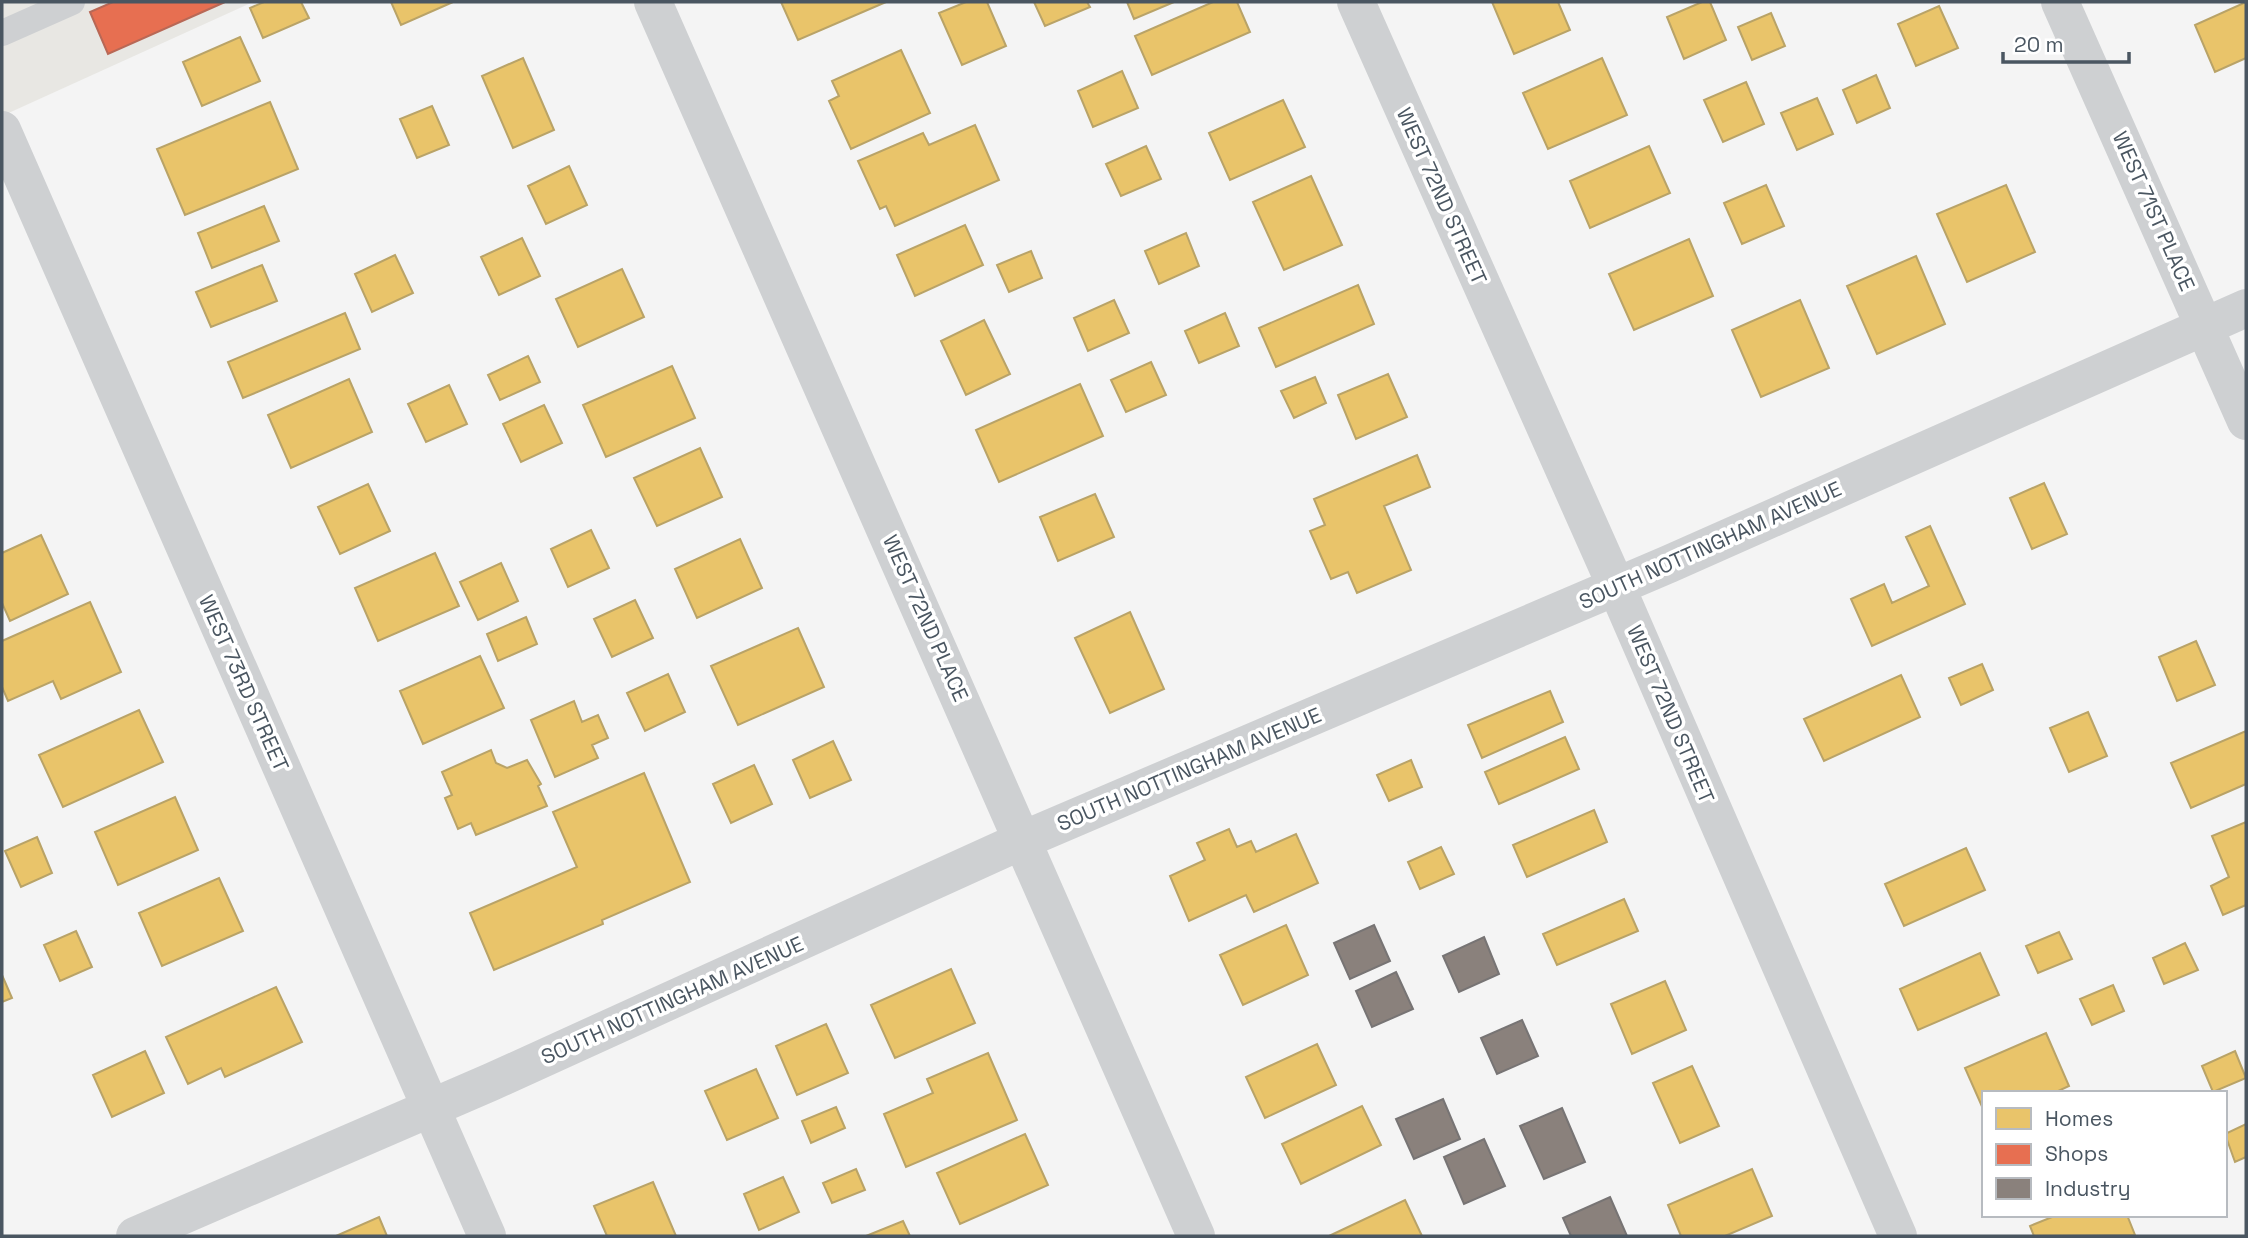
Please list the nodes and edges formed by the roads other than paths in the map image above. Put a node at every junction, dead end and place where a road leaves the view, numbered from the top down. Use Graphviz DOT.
graph roads {
  1 [pos="72,2"];
  2 [pos="653,2"];
  3 [pos="1356,2"];
  4 [pos="2060,2"];
  5 [pos="2,33"];
  6 [pos="2,130"];
  7 [pos="2246,308"];
  8 [pos="2205,326"];
  9 [pos="2246,421"];
  10 [pos="1616,586"];
  11 [pos="1023,840"];
  12 [pos="430,1108"];
  13 [pos="135,1236"];
  14 [pos="487,1236"];
  15 [pos="1196,1236"];
  16 [pos="1898,1236"];
  1 -- 5 [label="lane"];
  2 -- 11 [label="street, WEST 72ND PLACE"];
  3 -- 10 [label="street, WEST 72ND STREET"];
  4 -- 8 [label="street, WEST 71ST PLACE"];
  6 -- 12 [label="street, WEST 73RD STREET"];
  7 -- 8 [label="street, SOUTH NOTTINGHAM AVENUE"];
  8 -- 9 [label="street, WEST 71ST PLACE"];
  8 -- 10 [label="street, SOUTH NOTTINGHAM AVENUE"];
  10 -- 11 [label="street, SOUTH NOTTINGHAM AVENUE"];
  10 -- 16 [label="street, WEST 72ND STREET"];
  11 -- 12 [label="street, SOUTH NOTTINGHAM AVENUE"];
  11 -- 15 [label="street, WEST 72ND PLACE"];
  12 -- 13 [label="street, SOUTH NOTTINGHAM AVENUE"];
  12 -- 14 [label="street, WEST 73RD STREET"];
}
